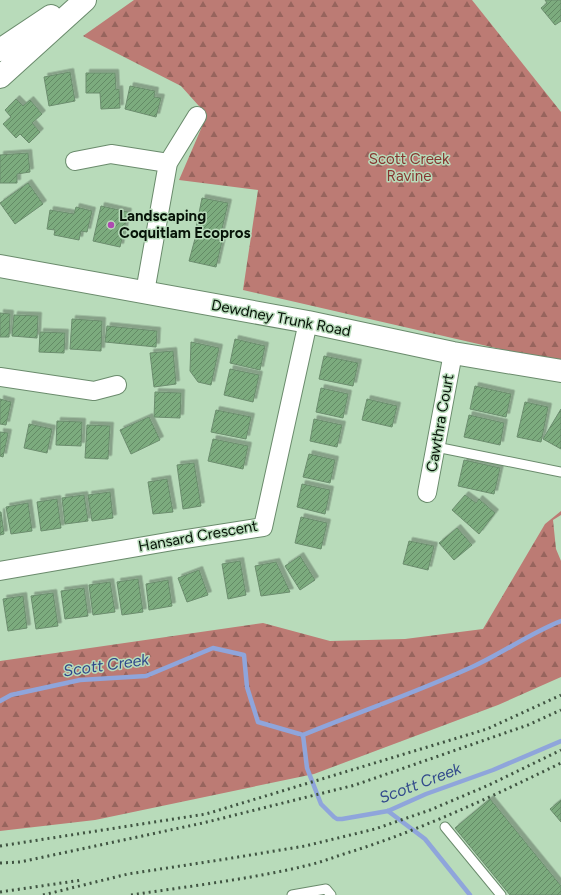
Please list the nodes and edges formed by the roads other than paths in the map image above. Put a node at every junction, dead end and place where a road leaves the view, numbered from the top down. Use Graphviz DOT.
graph roads {
  1 [pos="75,0"];
  2 [pos="85,0"];
  3 [pos="0,50"];
  4 [pos="0,77"];
  5 [pos="197,116"];
  6 [pos="75,161"];
  7 [pos="168,163"];
  8 [pos="0,266"];
  9 [pos="145,292"];
  10 [pos="308,322"];
  11 [pos="453,353"];
  12 [pos="561,371"];
  13 [pos="0,377"];
  14 [pos="117,385"];
  15 [pos="436,447"];
  16 [pos="561,472"];
  17 [pos="427,492"];
  18 [pos="0,571"];
  19 [pos="445,828"];
  20 [pos="292,895"];
  21 [pos="331,895"];
  22 [pos="501,895"];
  1 -- 3 [label="main road"];
  2 -- 4 [label="main road"];
  5 -- 7 [label="street"];
  6 -- 7 [label="street"];
  7 -- 9 [label="street"];
  8 -- 9 [label="main road, Dewdney Trunk Road"];
  9 -- 10 [label="main road, Dewdney Trunk Road"];
  10 -- 11 [label="main road, Dewdney Trunk Road"];
  10 -- 18 [label="street, Hansard Crescent"];
  11 -- 12 [label="main road, Dewdney Trunk Road"];
  11 -- 15 [label="street, Cawthra Court"];
  13 -- 14 [label="street"];
  15 -- 16 [label="lane"];
  15 -- 17 [label="street, Cawthra Court"];
  19 -- 22 [label="lane"];
  20 -- 21 [label="lane"];
}
